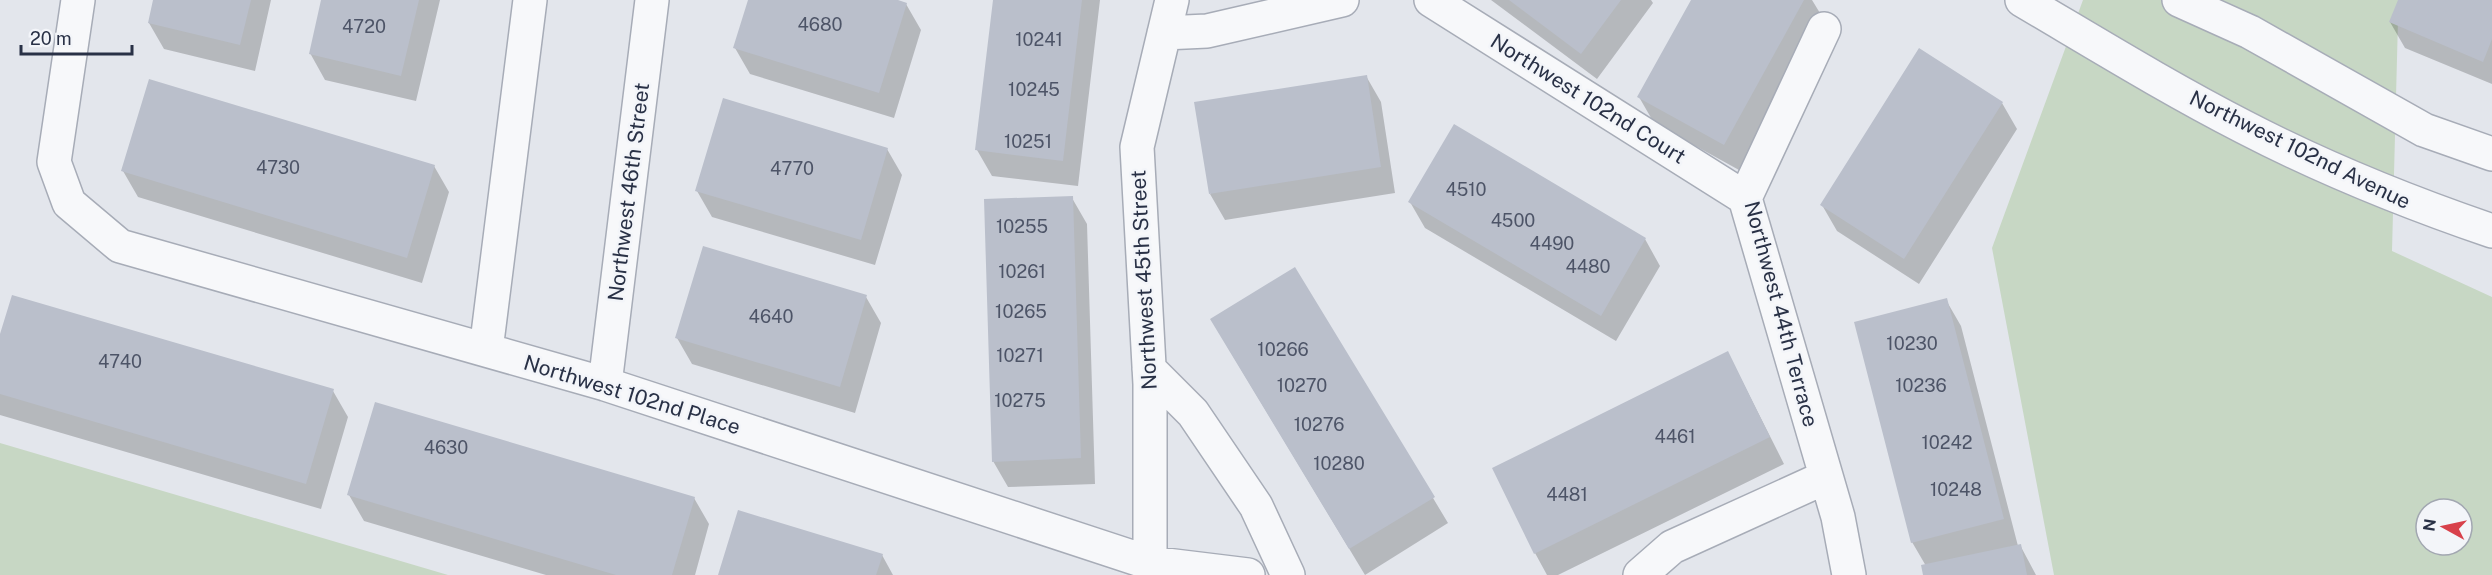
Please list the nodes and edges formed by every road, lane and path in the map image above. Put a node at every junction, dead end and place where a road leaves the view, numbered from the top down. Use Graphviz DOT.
graph roads {
  1 [pos="78,0"];
  2 [pos="530,0"];
  3 [pos="652,0"];
  4 [pos="1172,0"];
  5 [pos="1342,0"];
  6 [pos="1431,0"];
  7 [pos="2022,0"];
  8 [pos="2179,0"];
  9 [pos="1824,29"];
  10 [pos="1164,33"];
  11 [pos="2492,154"];
  12 [pos="1745,198"];
  13 [pos="2492,231"];
  14 [pos="486,350"];
  15 [pos="1149,369"];
  16 [pos="605,384"];
  17 [pos="1826,477"];
  18 [pos="1150,563"];
  19 [pos="1248,575"];
  20 [pos="1288,575"];
  21 [pos="1640,575"];
  22 [pos="1849,575"];
  1 -- 14 [label="street, Northwest 102nd Place"];
  2 -- 14 [label="street"];
  3 -- 16 [label="street, Northwest 46th Street"];
  4 -- 10 [label="street, Northwest 45th Street"];
  5 -- 10 [label="street"];
  6 -- 12 [label="street, Northwest 102nd Court"];
  7 -- 13 [label="street, Northwest 102nd Avenue"];
  8 -- 11 [label="street"];
  9 -- 12 [label="street, Northwest 44th Terrace"];
  10 -- 15 [label="street, Northwest 45th Street"];
  12 -- 17 [label="street, Northwest 44th Terrace"];
  14 -- 16 [label="street, Northwest 102nd Place"];
  15 -- 18 [label="street, Northwest 45th Street"];
  15 -- 20 [label="street"];
  16 -- 18 [label="street, Northwest 102nd Place"];
  17 -- 21 [label="street"];
  17 -- 22 [label="street, Northwest 44th Terrace"];
  18 -- 19 [label="street, Northwest 102nd Place"];
}
